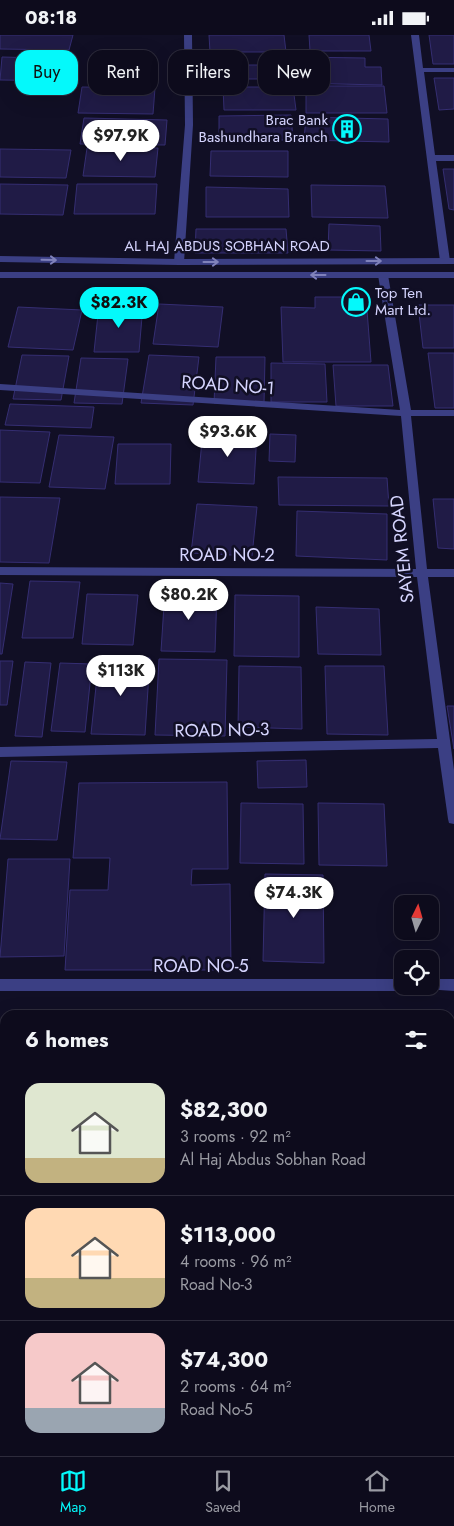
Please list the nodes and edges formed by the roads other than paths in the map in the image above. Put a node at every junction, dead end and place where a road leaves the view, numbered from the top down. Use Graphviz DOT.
graph roads {
  1 [pos="188,35"];
  2 [pos="415,35"];
  3 [pos="419,70"];
  4 [pos="454,70"];
  5 [pos="432,158"];
  6 [pos="454,158"];
  7 [pos="0,259"];
  8 [pos="450,261"];
  9 [pos="179,262"];
  10 [pos="0,275"];
  11 [pos="383,275"];
  12 [pos="454,275"];
  13 [pos="0,387"];
  14 [pos="406,413"];
  15 [pos="454,413"];
  16 [pos="0,571"];
  17 [pos="422,573"];
  18 [pos="454,573"];
  19 [pos="444,743"];
  20 [pos="0,752"];
  21 [pos="452,787"];
  22 [pos="454,819"];
  23 [pos="0,985"];
  24 [pos="394,985"];
  25 [pos="439,985"];
  26 [pos="454,985"];
  1 -- 9 [label="street"];
  2 -- 3 [label="street"];
  3 -- 4 [label="street"];
  3 -- 5 [label="street"];
  5 -- 6 [label="street"];
  5 -- 8 [label="street"];
  7 -- 9 [label="street, AL HAJ ABDUS SOBHAN ROAD, one-way"];
  9 -- 8 [label="street, AL HAJ ABDUS SOBHAN ROAD, one-way"];
  11 -- 10 [label="street, AL HAJ ABDUS SOBHAN ROAD, one-way"];
  11 -- 12 [label="street, AL HAJ ABDUS SOBHAN ROAD"];
  11 -- 14 [label="street, SAYEM ROAD"];
  13 -- 14 [label="street, ROAD NO-1"];
  14 -- 15 [label="street, ROAD NO-1"];
  14 -- 17 [label="street, SAYEM ROAD"];
  16 -- 17 [label="street, ROAD NO-2"];
  17 -- 18 [label="street, ROAD NO-2"];
  17 -- 19 [label="street, SAYEM ROAD"];
  19 -- 20 [label="street, ROAD NO-3"];
  19 -- 21 [label="street, SAYEM ROAD"];
  21 -- 22 [label="street, SAYEM ROAD"];
  23 -- 24 [label="street, ROAD NO-5"];
  25 -- 26 [label="street"];
}
